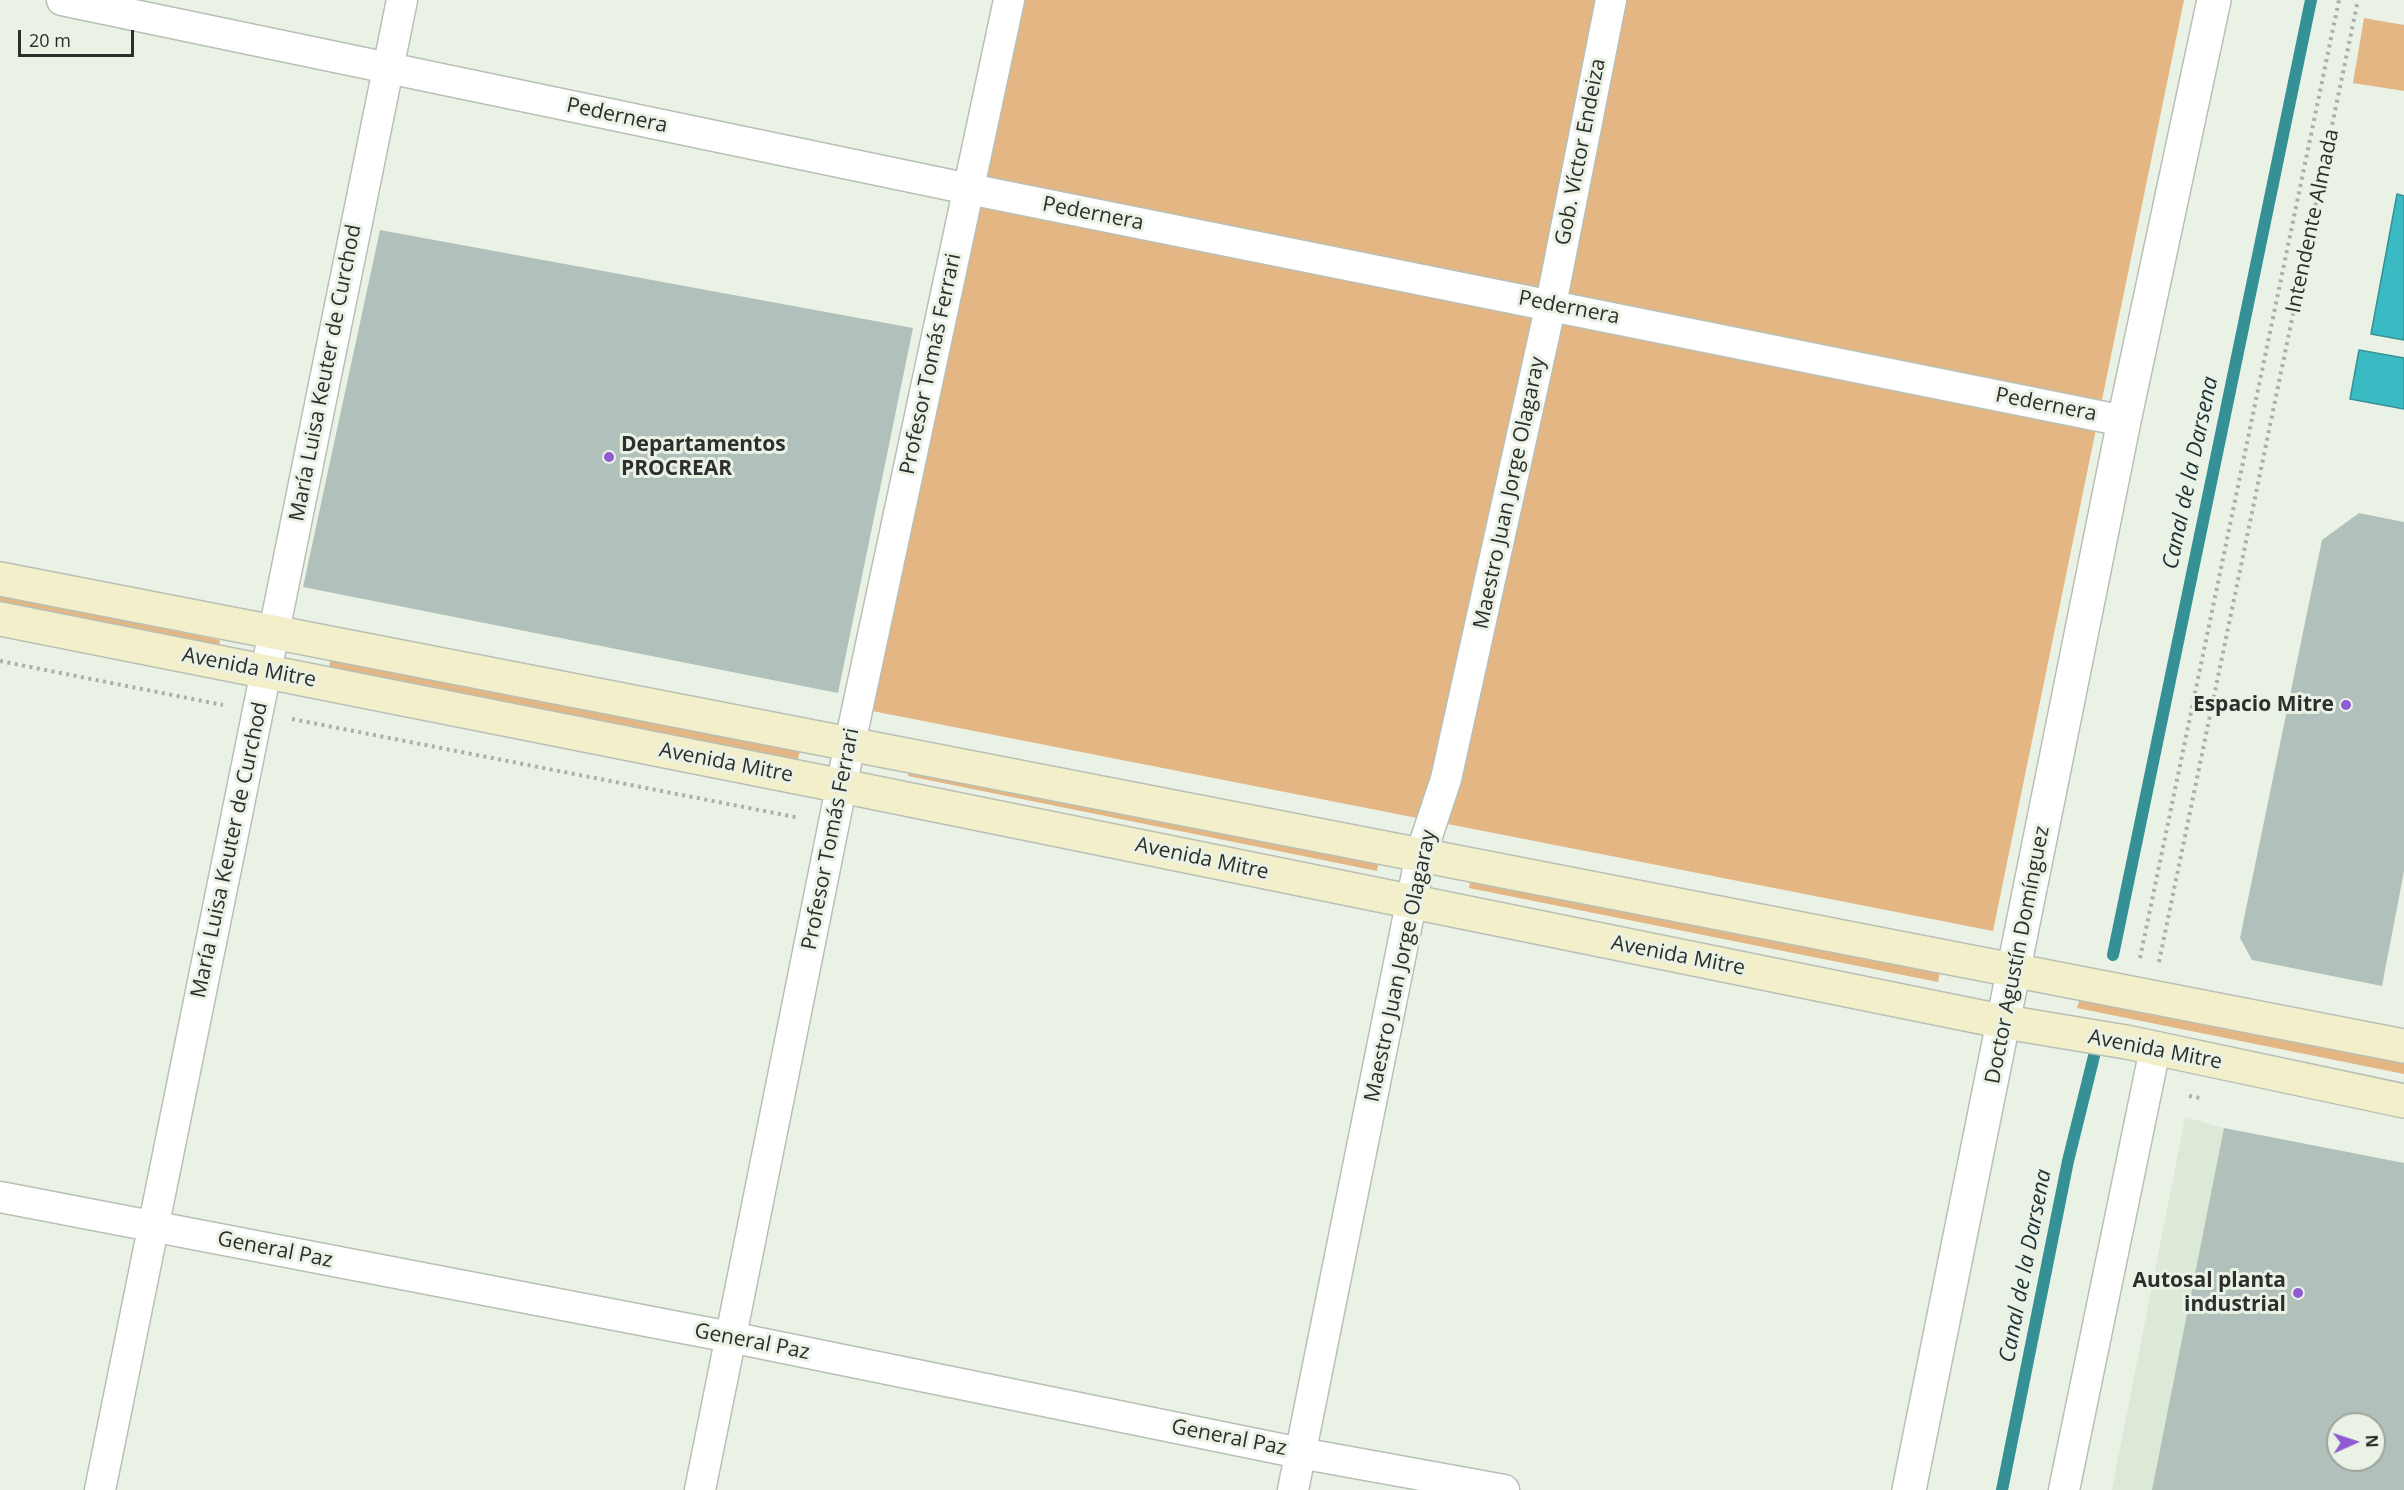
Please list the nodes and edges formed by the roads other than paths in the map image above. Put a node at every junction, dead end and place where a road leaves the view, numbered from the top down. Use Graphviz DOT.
graph roads {
  1 [pos="62,0"];
  2 [pos="402,0"];
  3 [pos="1009,0"];
  4 [pos="1611,0"];
  5 [pos="2214,0"];
  6 [pos="387,68"];
  7 [pos="969,189"];
  8 [pos="1551,304"];
  9 [pos="2124,421"];
  10 [pos="0,579"];
  11 [pos="0,619"];
  12 [pos="274,633"];
  13 [pos="266,672"];
  14 [pos="850,743"];
  15 [pos="842,786"];
  16 [pos="1421,854"];
  17 [pos="1412,902"];
  18 [pos="2014,972"];
  19 [pos="2005,1022"];
  20 [pos="2404,1046"];
  21 [pos="2156,1049"];
  22 [pos="2404,1101"];
  23 [pos="0,1197"];
  24 [pos="153,1227"];
  25 [pos="730,1338"];
  26 [pos="1300,1453"];
  27 [pos="100,1490"];
  28 [pos="700,1490"];
  29 [pos="1293,1490"];
  30 [pos="1504,1490"];
  31 [pos="1910,1490"];
  32 [pos="2064,1490"];
  1 -- 6 [label="street, Pedernera"];
  2 -- 6 [label="street, María Luisa Keuter de Curchod"];
  3 -- 7 [label="street, Profesor Tomás Ferrari"];
  4 -- 8 [label="street, Gob. Víctor Endeiza"];
  5 -- 9 [label="street"];
  6 -- 7 [label="street, Pedernera"];
  6 -- 12 [label="street, María Luisa Keuter de Curchod"];
  7 -- 8 [label="street, Pedernera"];
  7 -- 14 [label="street, Profesor Tomás Ferrari"];
  8 -- 9 [label="street, Pedernera"];
  8 -- 16 [label="street, Maestro Juan Jorge Olagaray"];
  9 -- 18 [label="street, Doctor Agustín Domínguez"];
  10 -- 12 [label="main road, Avenida Mitre"];
  11 -- 13 [label="main road, Avenida Mitre"];
  12 -- 13 [label="street, María Luisa Keuter de Curchod"];
  12 -- 14 [label="main road, Avenida Mitre"];
  13 -- 15 [label="main road, Avenida Mitre"];
  13 -- 24 [label="street, María Luisa Keuter de Curchod"];
  14 -- 15 [label="street, Profesor Tomás Ferrari"];
  14 -- 16 [label="main road, Avenida Mitre"];
  15 -- 17 [label="main road, Avenida Mitre"];
  15 -- 25 [label="street, Profesor Tomás Ferrari"];
  16 -- 17 [label="street, Maestro Juan Jorge Olagaray"];
  16 -- 18 [label="main road, Avenida Mitre"];
  17 -- 19 [label="main road, Avenida Mitre"];
  17 -- 26 [label="street, Maestro Juan Jorge Olagaray"];
  18 -- 19 [label="street, Doctor Agustín Domínguez"];
  18 -- 20 [label="main road, Avenida Mitre"];
  19 -- 21 [label="main road, Avenida Mitre"];
  19 -- 31 [label="street, Doctor Agustín Domínguez"];
  21 -- 22 [label="main road, Avenida Mitre"];
  21 -- 32 [label="street"];
  23 -- 24 [label="street, General Paz"];
  24 -- 25 [label="street, General Paz"];
  24 -- 27 [label="street, María Luisa Keuter de Curchod"];
  25 -- 26 [label="street, General Paz"];
  25 -- 28 [label="street, Profesor Tomás Ferrari"];
  26 -- 29 [label="street, Maestro Juan Jorge Olagaray"];
  26 -- 30 [label="street, General Paz"];
}
